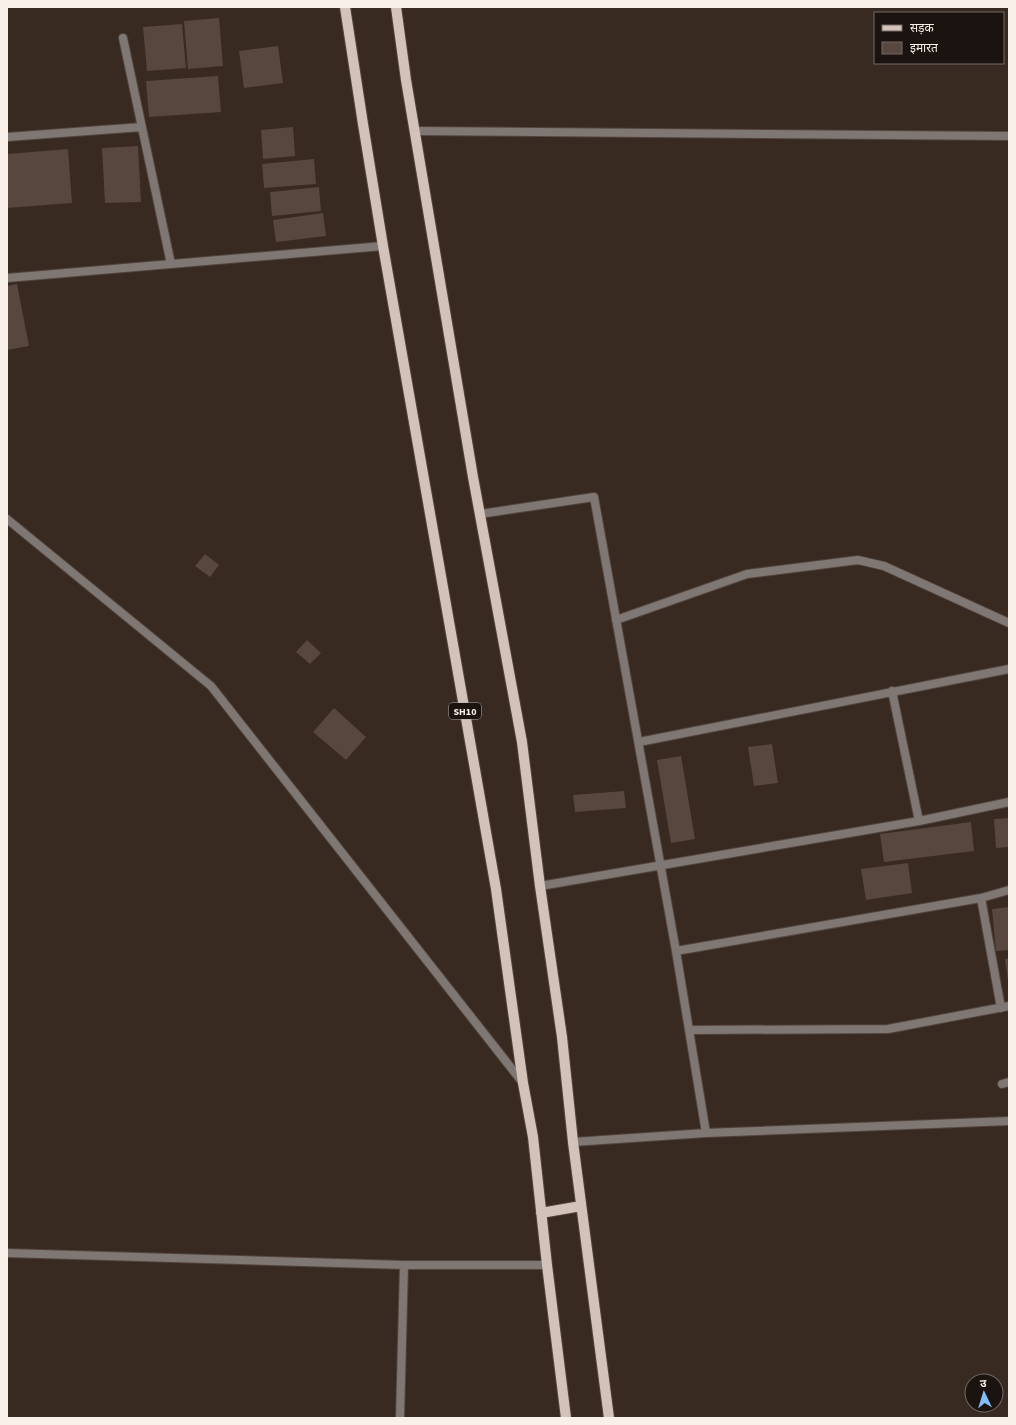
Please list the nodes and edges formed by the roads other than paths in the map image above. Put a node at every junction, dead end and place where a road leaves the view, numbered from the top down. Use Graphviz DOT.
graph roads {
  1 [pos="346,7"];
  2 [pos="396,7"];
  3 [pos="124,38"];
  4 [pos="142,127"];
  5 [pos="415,131"];
  6 [pos="7,136"];
  7 [pos="1009,136"];
  8 [pos="383,246"];
  9 [pos="171,264"];
  10 [pos="7,278"];
  11 [pos="480,514"];
  12 [pos="7,519"];
  13 [pos="616,620"];
  14 [pos="1009,623"];
  15 [pos="1009,669"];
  16 [pos="892,691"];
  17 [pos="639,742"];
  18 [pos="1009,802"];
  19 [pos="919,821"];
  20 [pos="660,865"];
  21 [pos="540,886"];
  22 [pos="1009,890"];
  23 [pos="981,898"];
  24 [pos="676,951"];
  25 [pos="1005,1007"];
  26 [pos="690,1030"];
  27 [pos="523,1083"];
  28 [pos="1009,1121"];
  29 [pos="706,1133"];
  30 [pos="573,1142"];
  31 [pos="581,1206"];
  32 [pos="541,1213"];
  33 [pos="7,1253"];
  34 [pos="404,1265"];
  35 [pos="547,1265"];
  36 [pos="400,1418"];
  37 [pos="566,1418"];
  38 [pos="608,1418"];
  1 -- 8 [label="main road, SH10"];
  2 -- 5 [label="main road"];
  3 -- 4 [label="street"];
  4 -- 6 [label="street"];
  4 -- 9 [label="street"];
  5 -- 7 [label="street"];
  5 -- 11 [label="main road"];
  8 -- 9 [label="street"];
  8 -- 27 [label="main road, SH10"];
  9 -- 10 [label="street"];
  11 -- 13 [label="street"];
  11 -- 21 [label="main road"];
  12 -- 27 [label="street"];
  13 -- 14 [label="street"];
  13 -- 17 [label="street"];
  15 -- 16 [label="street"];
  16 -- 17 [label="street"];
  16 -- 19 [label="street"];
  17 -- 20 [label="street"];
  18 -- 19 [label="street"];
  19 -- 20 [label="street"];
  20 -- 21 [label="street"];
  20 -- 24 [label="street"];
  21 -- 30 [label="main road"];
  22 -- 23 [label="street"];
  23 -- 24 [label="street"];
  23 -- 25 [label="street"];
  24 -- 26 [label="street"];
  25 -- 26 [label="street"];
  26 -- 29 [label="street"];
  27 -- 32 [label="main road, SH10"];
  28 -- 29 [label="street"];
  29 -- 30 [label="street"];
  30 -- 31 [label="main road"];
  31 -- 32 [label="main road"];
  31 -- 38 [label="main road"];
  32 -- 35 [label="main road, SH10"];
  33 -- 34 [label="street"];
  34 -- 35 [label="street"];
  34 -- 36 [label="street"];
  35 -- 37 [label="main road, SH10"];
}
